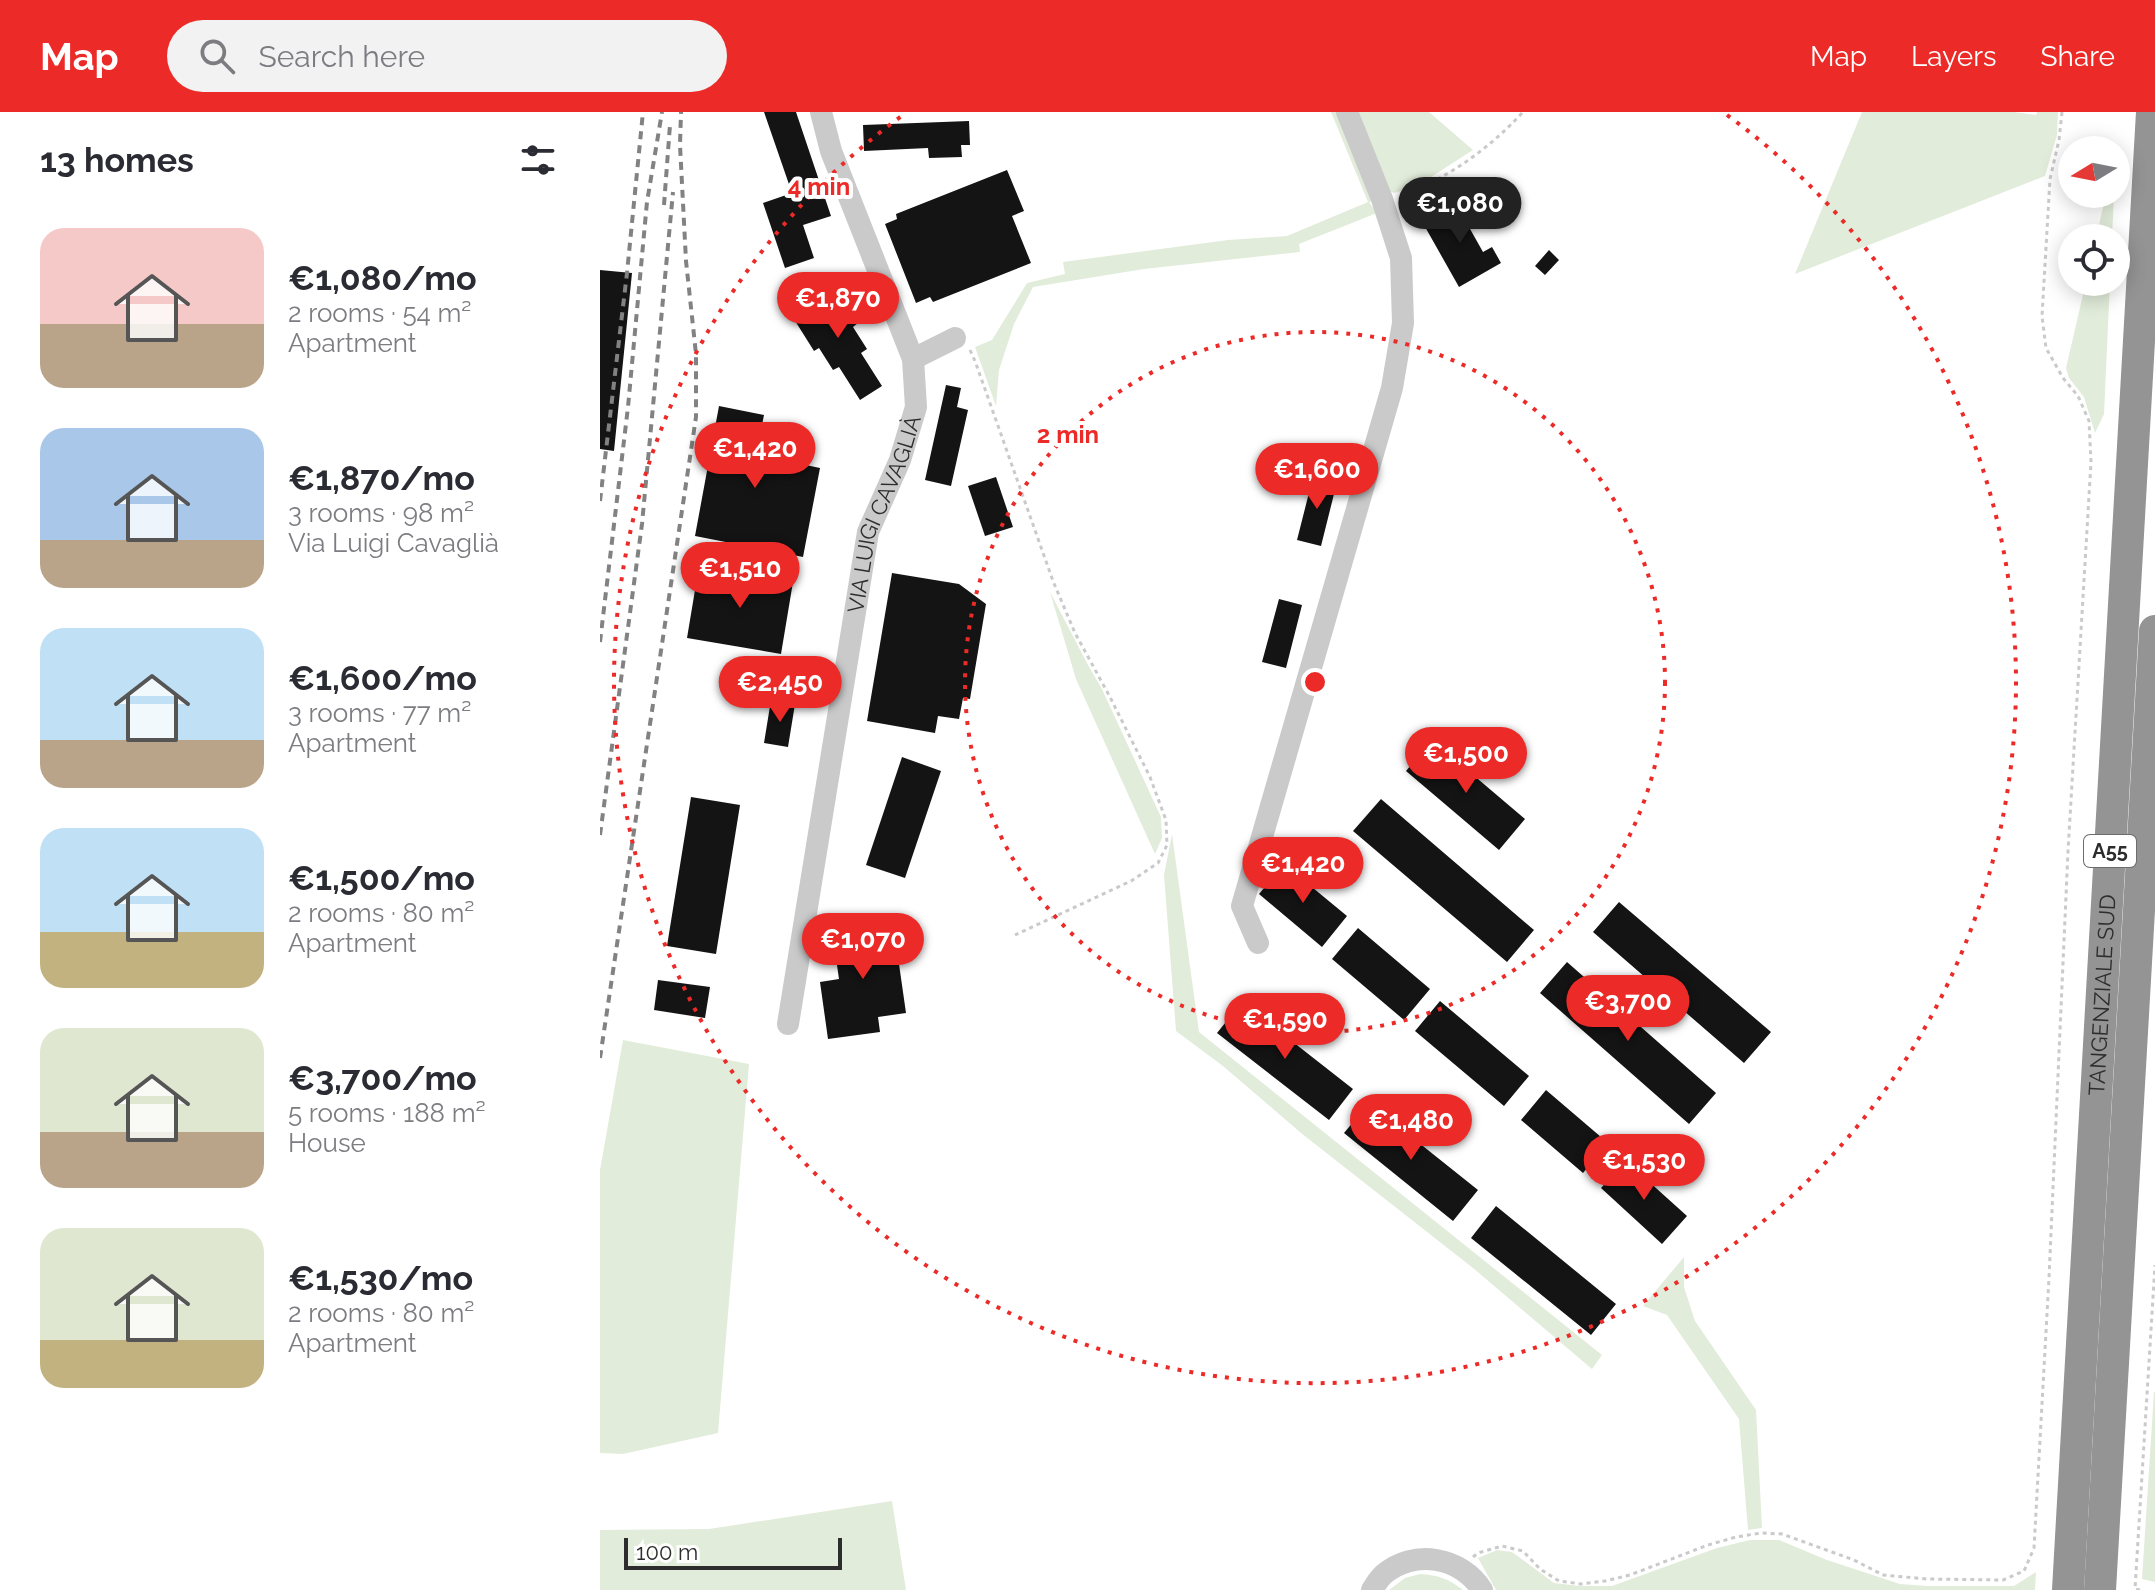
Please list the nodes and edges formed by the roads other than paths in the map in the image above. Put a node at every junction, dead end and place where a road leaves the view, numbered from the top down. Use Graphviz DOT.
graph roads {
  1 [pos="821,112"];
  2 [pos="1347,112"];
  3 [pos="2152,112"];
  4 [pos="955,338"];
  5 [pos="913,359"];
  6 [pos="2155,631"];
  7 [pos="1258,943"];
  8 [pos="788,1024"];
  9 [pos="1372,1590"];
  10 [pos="1482,1590"];
  11 [pos="2068,1590"];
  12 [pos="2100,1590"];
  1 -- 5 [label="street, VIA LUIGI CAVAGLIÀ"];
  2 -- 7 [label="street"];
  3 -- 11 [label="highway, TANGENZIALE SUD / A55"];
  4 -- 5 [label="street"];
  5 -- 8 [label="street, VIA LUIGI CAVAGLIÀ"];
  6 -- 12 [label="highway, TANGENZIALE SUD / A55"];
  9 -- 10 [label="street"];
}
